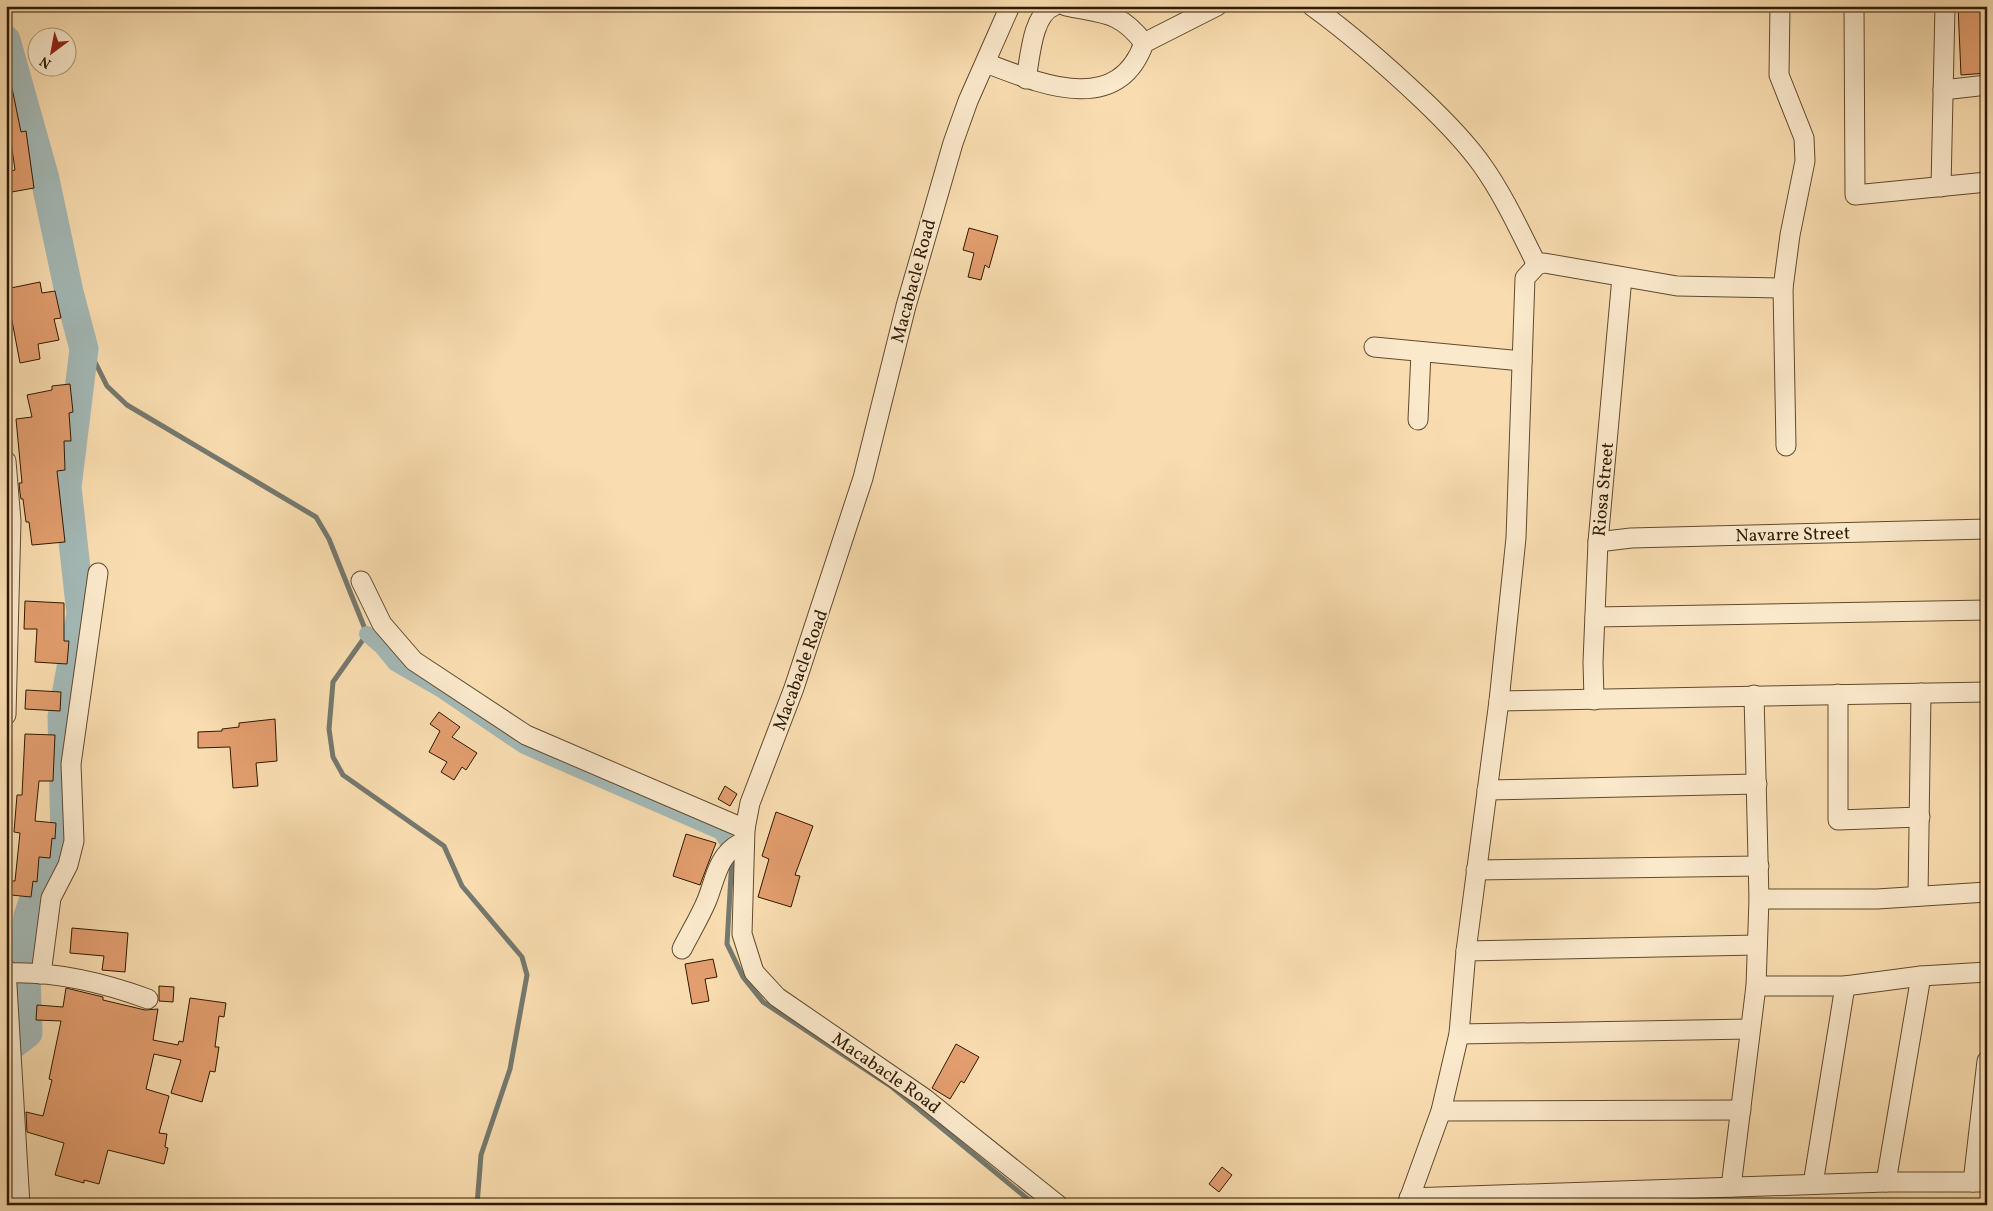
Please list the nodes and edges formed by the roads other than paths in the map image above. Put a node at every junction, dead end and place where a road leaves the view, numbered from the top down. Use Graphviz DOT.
graph roads {
  1 [pos="1010,6"];
  2 [pos="1054,6"];
  3 [pos="1066,6"];
  4 [pos="1217,6"];
  5 [pos="1312,6"];
  6 [pos="1780,6"];
  7 [pos="1854,6"];
  8 [pos="1944,6"];
  9 [pos="1144,43"];
  10 [pos="986,63"];
  11 [pos="1026,79"];
  12 [pos="1987,85"];
  13 [pos="1943,90"];
  14 [pos="1987,182"];
  15 [pos="1941,187"];
  16 [pos="1537,265"];
  17 [pos="1622,277"];
  18 [pos="1783,288"];
  19 [pos="1374,347"];
  20 [pos="1421,352"];
  21 [pos="1522,361"];
  22 [pos="1418,420"];
  23 [pos="1786,446"];
  24 [pos="6,461"];
  25 [pos="1987,529"];
  26 [pos="1598,542"];
  27 [pos="98,573"];
  28 [pos="361,581"];
  29 [pos="1987,610"];
  30 [pos="1595,617"];
  31 [pos="7,673"];
  32 [pos="1987,692"];
  33 [pos="1921,693"];
  34 [pos="1838,694"];
  35 [pos="1754,695"];
  36 [pos="1594,700"];
  37 [pos="1499,701"];
  38 [pos="6,716"];
  39 [pos="1757,784"];
  40 [pos="1487,790"];
  41 [pos="1920,817"];
  42 [pos="745,838"];
  43 [pos="1759,866"];
  44 [pos="1476,870"];
  45 [pos="1987,892"];
  46 [pos="1918,896"];
  47 [pos="1760,899"];
  48 [pos="1757,946"];
  49 [pos="682,949"];
  50 [pos="1466,951"];
  51 [pos="1987,972"];
  52 [pos="22,973"];
  53 [pos="1921,976"];
  54 [pos="1756,986"];
  55 [pos="1845,986"];
  56 [pos="148,999"];
  57 [pos="1750,1029"];
  58 [pos="1459,1034"];
  59 [pos="1987,1061"];
  60 [pos="1741,1110"];
  61 [pos="1441,1111"];
  62 [pos="1886,1182"];
  63 [pos="1980,1182"];
  64 [pos="1813,1184"];
  65 [pos="1731,1187"];
  66 [pos="1638,1197"];
  67 [pos="1408,1201"];
  68 [pos="20,1205"];
  69 [pos="1058,1205"];
  1 -- 10 [label="street, Macabacle Road"];
  2 -- 11 [label="street"];
  3 -- 9 [label="street"];
  4 -- 9 [label="street"];
  5 -- 16 [label="street"];
  6 -- 18 [label="street"];
  7 -- 15 [label="street"];
  8 -- 13 [label="street"];
  9 -- 11 [label="street"];
  10 -- 11 [label="street"];
  10 -- 42 [label="street, Macabacle Road"];
  12 -- 13 [label="street"];
  13 -- 15 [label="street"];
  14 -- 15 [label="street"];
  16 -- 17 [label="street"];
  16 -- 21 [label="street"];
  17 -- 18 [label="street"];
  17 -- 26 [label="street, Riosa Street"];
  18 -- 23 [label="street"];
  19 -- 20 [label="street"];
  20 -- 21 [label="street"];
  20 -- 22 [label="street"];
  21 -- 37 [label="street"];
  24 -- 31 [label="street"];
  25 -- 26 [label="street, Navarre Street"];
  26 -- 30 [label="street, Riosa Street"];
  27 -- 52 [label="street"];
  28 -- 42 [label="street"];
  29 -- 30 [label="street"];
  30 -- 36 [label="street, Riosa Street"];
  31 -- 38 [label="street"];
  32 -- 33 [label="street"];
  33 -- 34 [label="street"];
  33 -- 41 [label="street"];
  34 -- 35 [label="street"];
  34 -- 41 [label="street"];
  35 -- 36 [label="street"];
  35 -- 39 [label="street"];
  36 -- 37 [label="street"];
  37 -- 40 [label="street"];
  39 -- 40 [label="street"];
  39 -- 43 [label="street"];
  40 -- 44 [label="street"];
  41 -- 46 [label="street"];
  42 -- 49 [label="street"];
  42 -- 69 [label="street, Macabacle Road"];
  43 -- 44 [label="street"];
  43 -- 47 [label="street"];
  44 -- 50 [label="street"];
  45 -- 46 [label="street"];
  46 -- 47 [label="street"];
  47 -- 48 [label="street"];
  48 -- 50 [label="street"];
  48 -- 54 [label="street"];
  50 -- 58 [label="street"];
  51 -- 53 [label="street"];
  52 -- 56 [label="street"];
  52 -- 68 [label="street"];
  53 -- 55 [label="street"];
  53 -- 62 [label="street"];
  54 -- 55 [label="street"];
  54 -- 57 [label="street"];
  55 -- 64 [label="street"];
  57 -- 58 [label="street"];
  57 -- 60 [label="street"];
  58 -- 61 [label="street"];
  59 -- 63 [label="street"];
  60 -- 61 [label="street"];
  60 -- 65 [label="street"];
  61 -- 67 [label="street"];
  62 -- 63 [label="street"];
  62 -- 64 [label="street"];
  64 -- 65 [label="street"];
  65 -- 66 [label="street"];
  66 -- 67 [label="street"];
}
